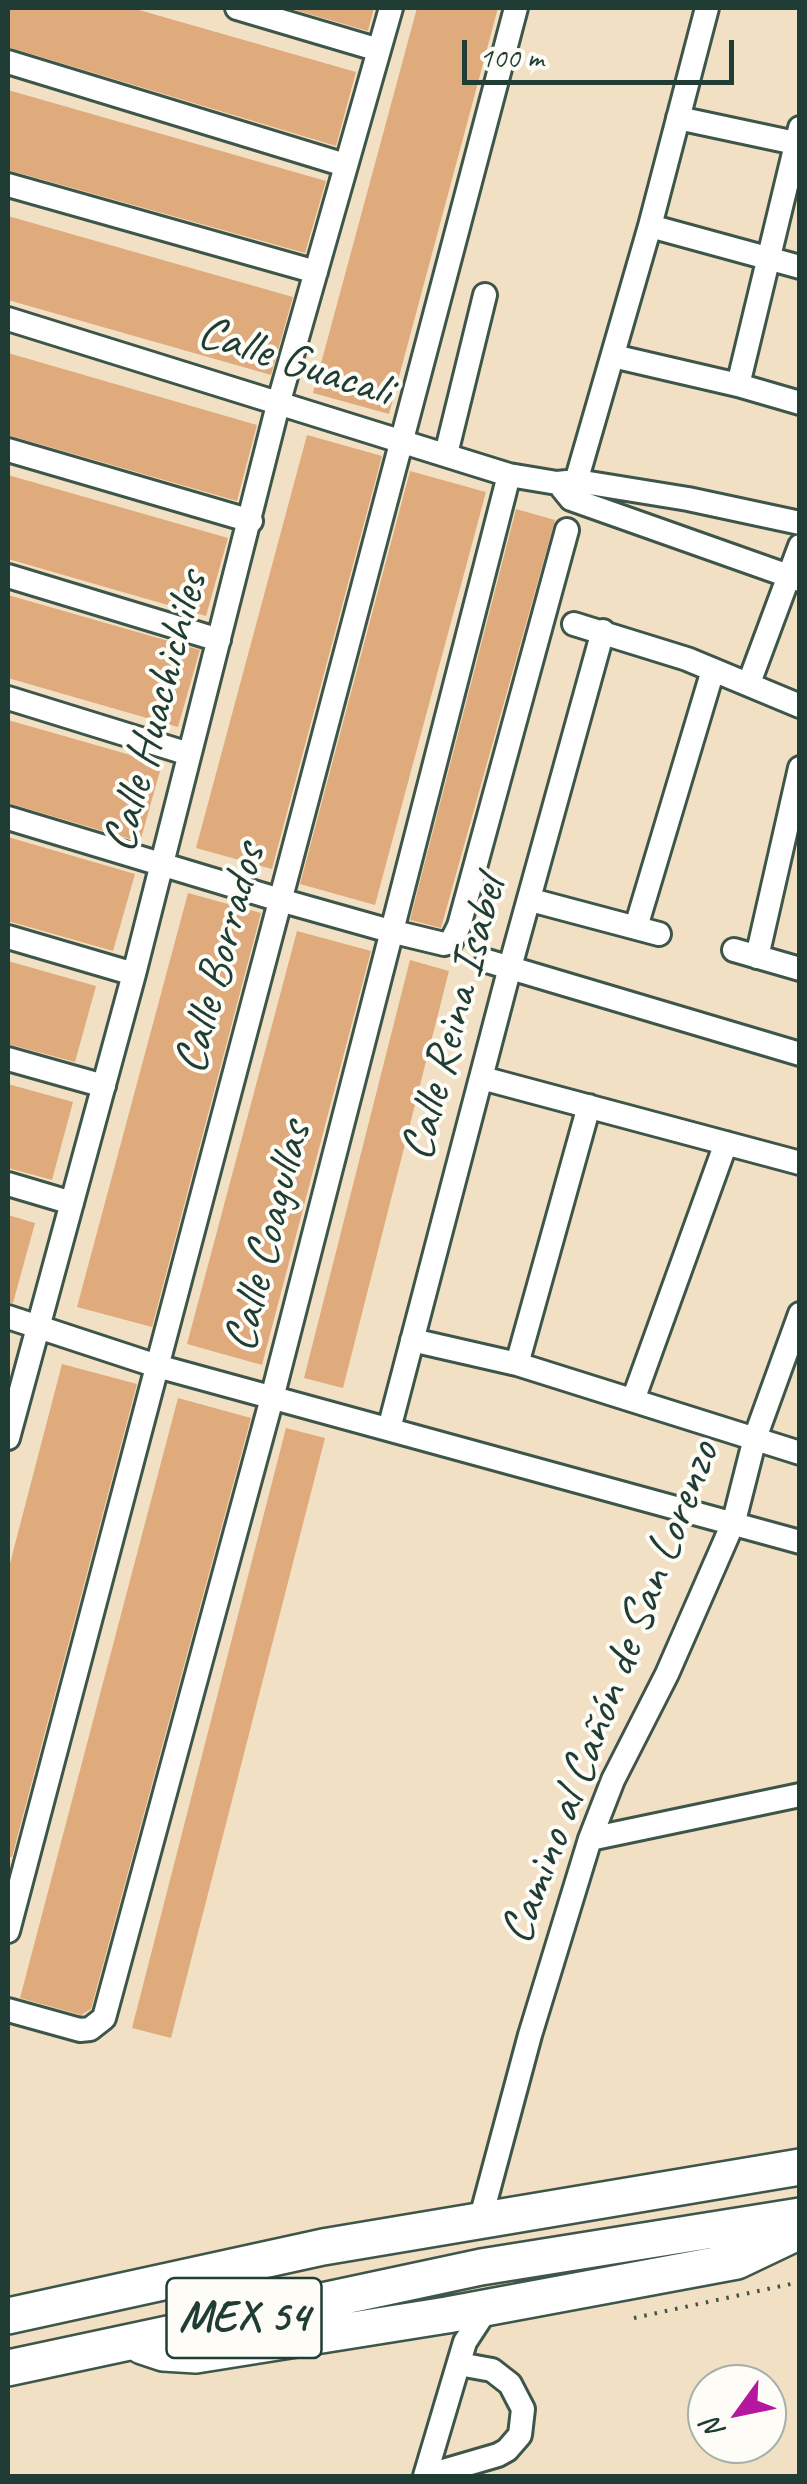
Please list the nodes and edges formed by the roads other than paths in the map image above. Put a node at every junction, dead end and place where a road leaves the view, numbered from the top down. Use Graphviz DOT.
graph roads {
  1 [pos="237,8"];
  2 [pos="390,8"];
  3 [pos="516,8"];
  4 [pos="707,8"];
  5 [pos="379,50"];
  6 [pos="8,62"];
  7 [pos="678,118"];
  8 [pos="798,138"];
  9 [pos="345,164"];
  10 [pos="8,184"];
  11 [pos="650,226"];
  12 [pos="769,259"];
  13 [pos="800,267"];
  14 [pos="316,272"];
  15 [pos="485,295"];
  16 [pos="8,319"];
  17 [pos="612,356"];
  18 [pos="738,385"];
  19 [pos="279,402"];
  20 [pos="800,403"];
  21 [pos="400,441"];
  22 [pos="8,450"];
  23 [pos="446,454"];
  24 [pos="509,475"];
  25 [pos="568,488"];
  26 [pos="634,492"];
  27 [pos="626,518"];
  28 [pos="251,521"];
  29 [pos="800,522"];
  30 [pos="567,530"];
  31 [pos="800,546"];
  32 [pos="8,576"];
  33 [pos="794,578"];
  34 [pos="574,624"];
  35 [pos="603,631"];
  36 [pos="218,640"];
  37 [pos="713,670"];
  38 [pos="749,684"];
  39 [pos="8,698"];
  40 [pos="800,706"];
  41 [pos="189,754"];
  42 [pos="800,768"];
  43 [pos="8,818"];
  44 [pos="161,864"];
  45 [pos="280,900"];
  46 [pos="531,900"];
  47 [pos="636,927"];
  48 [pos="390,931"];
  49 [pos="660,934"];
  50 [pos="8,936"];
  51 [pos="734,950"];
  52 [pos="757,957"];
  53 [pos="487,961"];
  54 [pos="510,967"];
  55 [pos="800,969"];
  56 [pos="134,974"];
  57 [pos="800,1054"];
  58 [pos="8,1059"];
  59 [pos="482,1078"];
  60 [pos="104,1086"];
  61 [pos="589,1106"];
  62 [pos="726,1143"];
  63 [pos="800,1164"];
  64 [pos="8,1184"];
  65 [pos="72,1203"];
  66 [pos="800,1314"];
  67 [pos="8,1317"];
  68 [pos="37,1324"];
  69 [pos="412,1340"];
  70 [pos="517,1364"];
  71 [pos="157,1366"];
  72 [pos="272,1398"];
  73 [pos="632,1400"];
  74 [pos="389,1429"];
  75 [pos="8,1438"];
  76 [pos="755,1438"];
  77 [pos="800,1454"];
  78 [pos="734,1522"];
  79 [pos="800,1542"];
  80 [pos="800,1795"];
  81 [pos="590,1839"];
  82 [pos="8,1932"];
  83 [pos="8,2010"];
  84 [pos="800,2167"];
  85 [pos="800,2216"];
  86 [pos="480,2221"];
  87 [pos="800,2231"];
  88 [pos="8,2316"];
  89 [pos="457,2340"];
  90 [pos="134,2341"];
  91 [pos="8,2368"];
  92 [pos="425,2476"];
  1 -- 5 [label="street"];
  2 -- 5 [label="street, Calle Huachichiles"];
  3 -- 21 [label="street, Calle Borrados"];
  4 -- 7 [label="street"];
  5 -- 9 [label="street, Calle Huachichiles"];
  6 -- 9 [label="street"];
  7 -- 8 [label="street"];
  7 -- 11 [label="street"];
  8 -- 12 [label="street"];
  9 -- 14 [label="street, Calle Huachichiles"];
  10 -- 14 [label="street"];
  11 -- 12 [label="street"];
  11 -- 17 [label="street"];
  12 -- 13 [label="street"];
  12 -- 18 [label="street"];
  14 -- 19 [label="street, Calle Huachichiles"];
  15 -- 23 [label="street"];
  16 -- 19 [label="street, Calle Guacali"];
  17 -- 18 [label="street"];
  17 -- 25 [label="street"];
  18 -- 20 [label="street"];
  19 -- 21 [label="street, Calle Guacali"];
  19 -- 28 [label="street, Calle Huachichiles"];
  21 -- 23 [label="street, Calle Guacali"];
  21 -- 45 [label="street, Calle Borrados"];
  22 -- 28 [label="street"];
  23 -- 24 [label="street, Calle Guacali"];
  24 -- 25 [label="street, Calle Guacali"];
  24 -- 48 [label="street, Calle Coagullas"];
  25 -- 26 [label="street, Calle Guacali"];
  25 -- 27 [label="street, Calle Guacali"];
  26 -- 27 [label="street"];
  26 -- 29 [label="street, Calle Guacali"];
  27 -- 33 [label="street, Calle Guacali"];
  28 -- 36 [label="street, Calle Huachichiles"];
  30 -- 48 [label="street"];
  31 -- 33 [label="street"];
  32 -- 36 [label="street"];
  33 -- 38 [label="street"];
  34 -- 35 [label="street"];
  35 -- 37 [label="street"];
  35 -- 46 [label="street, Calle Reina Isabel"];
  36 -- 41 [label="street, Calle Huachichiles"];
  37 -- 38 [label="street"];
  37 -- 47 [label="street"];
  38 -- 40 [label="street"];
  39 -- 41 [label="street"];
  41 -- 44 [label="street, Calle Huachichiles"];
  42 -- 52 [label="street"];
  43 -- 44 [label="street"];
  44 -- 45 [label="street"];
  44 -- 56 [label="street, Calle Huachichiles"];
  45 -- 48 [label="street"];
  45 -- 71 [label="street, Calle Borrados"];
  46 -- 47 [label="street"];
  46 -- 54 [label="street, Calle Reina Isabel"];
  47 -- 49 [label="street"];
  48 -- 72 [label="street, Calle Coagullas"];
  50 -- 56 [label="street"];
  51 -- 52 [label="street"];
  52 -- 55 [label="street"];
  53 -- 54 [label="street"];
  54 -- 57 [label="street"];
  54 -- 59 [label="street, Calle Reina Isabel"];
  56 -- 60 [label="street, Calle Huachichiles"];
  58 -- 60 [label="street"];
  59 -- 61 [label="street"];
  59 -- 69 [label="street, Calle Reina Isabel"];
  60 -- 65 [label="street, Calle Huachichiles"];
  61 -- 62 [label="street"];
  61 -- 70 [label="street"];
  62 -- 63 [label="street"];
  62 -- 73 [label="street"];
  64 -- 65 [label="street"];
  65 -- 68 [label="street, Calle Huachichiles"];
  66 -- 76 [label="street, Camino al Cañón de San Lorenzo"];
  67 -- 68 [label="street"];
  68 -- 71 [label="street"];
  68 -- 75 [label="street, Calle Huachichiles"];
  69 -- 70 [label="street"];
  69 -- 74 [label="street, Calle Reina Isabel"];
  70 -- 73 [label="street"];
  71 -- 72 [label="street"];
  71 -- 82 [label="street, Calle Borrados"];
  72 -- 74 [label="street"];
  72 -- 83 [label="street, Calle Coagullas"];
  73 -- 76 [label="street"];
  74 -- 78 [label="street"];
  76 -- 77 [label="street"];
  76 -- 78 [label="street, Camino al Cañón de San Lorenzo"];
  78 -- 79 [label="street"];
  78 -- 81 [label="street, Camino al Cañón de San Lorenzo"];
  80 -- 81 [label="street"];
  81 -- 86 [label="street, Camino al Cañón de San Lorenzo"];
  84 -- 86 [label="highway, MEX 54"];
  85 -- 90 [label="highway, MEX 54"];
  86 -- 88 [label="highway, MEX 54"];
  87 -- 89 [label="highway"];
  89 -- 90 [label="highway"];
  89 -- 92 [label="street"];
  89 -- 92 [label="street"];
  90 -- 91 [label="highway, MEX 54"];
}
